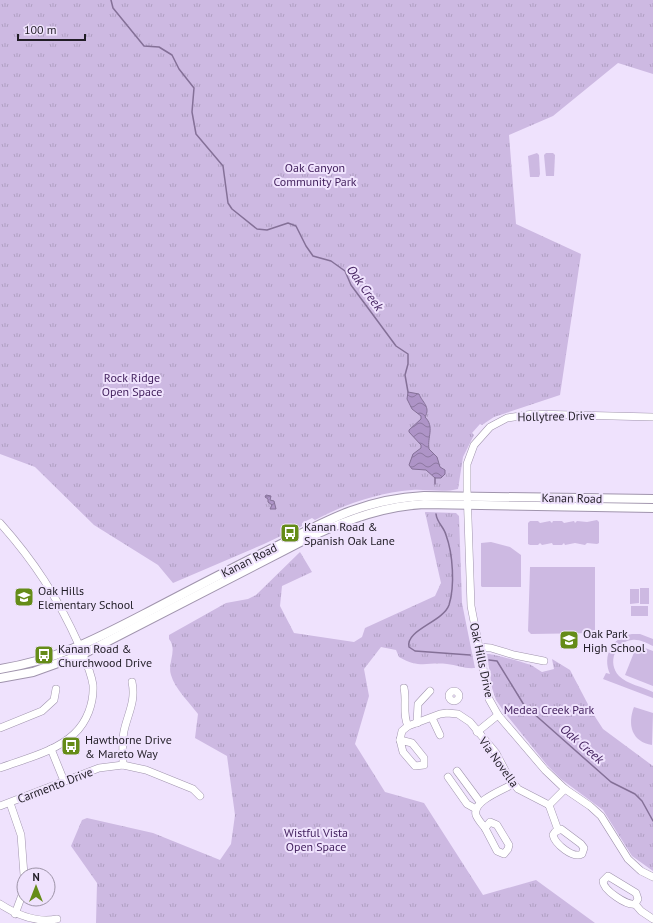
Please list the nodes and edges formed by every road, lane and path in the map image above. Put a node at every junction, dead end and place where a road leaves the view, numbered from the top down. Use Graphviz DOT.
graph roads {
  1 [pos="653,417"];
  2 [pos="653,499"];
  3 [pos="467,501"];
  4 [pos="653,508"];
  5 [pos="0,523"];
  6 [pos="479,647"];
  7 [pos="81,650"];
  8 [pos="544,661"];
  9 [pos="0,669"];
  10 [pos="0,678"];
  11 [pos="132,682"];
  12 [pos="404,688"];
  13 [pos="56,689"];
  14 [pos="430,691"];
  15 [pos="457,700"];
  16 [pos="458,714"];
  17 [pos="498,715"];
  18 [pos="432,718"];
  19 [pos="417,723"];
  20 [pos="408,726"];
  21 [pos="0,728"];
  22 [pos="477,732"];
  23 [pos="440,735"];
  24 [pos="400,740"];
  25 [pos="51,749"];
  26 [pos="123,765"];
  27 [pos="0,768"];
  28 [pos="457,771"];
  29 [pos="448,777"];
  30 [pos="64,781"];
  31 [pos="513,784"];
  32 [pos="565,789"];
  33 [pos="200,796"];
  34 [pos="10,802"];
  35 [pos="478,805"];
  36 [pos="549,805"];
  37 [pos="0,806"];
  38 [pos="485,828"];
  39 [pos="558,830"];
  40 [pos="24,867"];
  41 [pos="653,877"];
  42 [pos="0,904"];
  43 [pos="636,904"];
  44 [pos="17,907"];
  45 [pos="14,914"];
  46 [pos="57,919"];
  47 [pos="653,919"];
  1 -- 3 [label="street, Hollytree Drive"];
  2 -- 3 [label="main road, Kanan Road"];
  3 -- 4 [label="main road, Kanan Road"];
  3 -- 6 [label="street, Oak Hills Drive"];
  3 -- 7 [label="main road, Kanan Road"];
  5 -- 7 [label="street"];
  6 -- 8 [label="street"];
  6 -- 17 [label="street, Oak Hills Drive"];
  7 -- 9 [label="main road, Kanan Road"];
  7 -- 10 [label="main road, Kanan Road"];
  7 -- 25 [label="street"];
  11 -- 26 [label="street"];
  12 -- 20 [label="street"];
  13 -- 21 [label="street"];
  14 -- 19 [label="street"];
  15 -- 16 [label="street"];
  16 -- 18 [label="street"];
  16 -- 22 [label="street, Via Novella"];
  17 -- 22 [label="street"];
  17 -- 32 [label="street, Oak Hills Drive"];
  18 -- 19 [label="street"];
  18 -- 23 [label="street"];
  19 -- 20 [label="street"];
  20 -- 24 [label="street"];
  22 -- 31 [label="street, Via Novella"];
  25 -- 27 [label="street"];
  25 -- 30 [label="street"];
  26 -- 30 [label="street, Carmento Drive"];
  26 -- 33 [label="street, Carmento Drive"];
  28 -- 35 [label="street"];
  29 -- 35 [label="street"];
  30 -- 34 [label="street, Carmento Drive"];
  31 -- 35 [label="street"];
  31 -- 36 [label="street, Via Novella"];
  32 -- 36 [label="street"];
  32 -- 41 [label="street, Oak Hills Drive"];
  34 -- 37 [label="street, Carmento Drive"];
  34 -- 40 [label="street"];
  35 -- 38 [label="street"];
  36 -- 39 [label="street"];
  42 -- 45 [label="street"];
  43 -- 43 [label="street"];
  43 -- 47 [label="street"];
  44 -- 45 [label="street"];
  45 -- 46 [label="street"];
}
